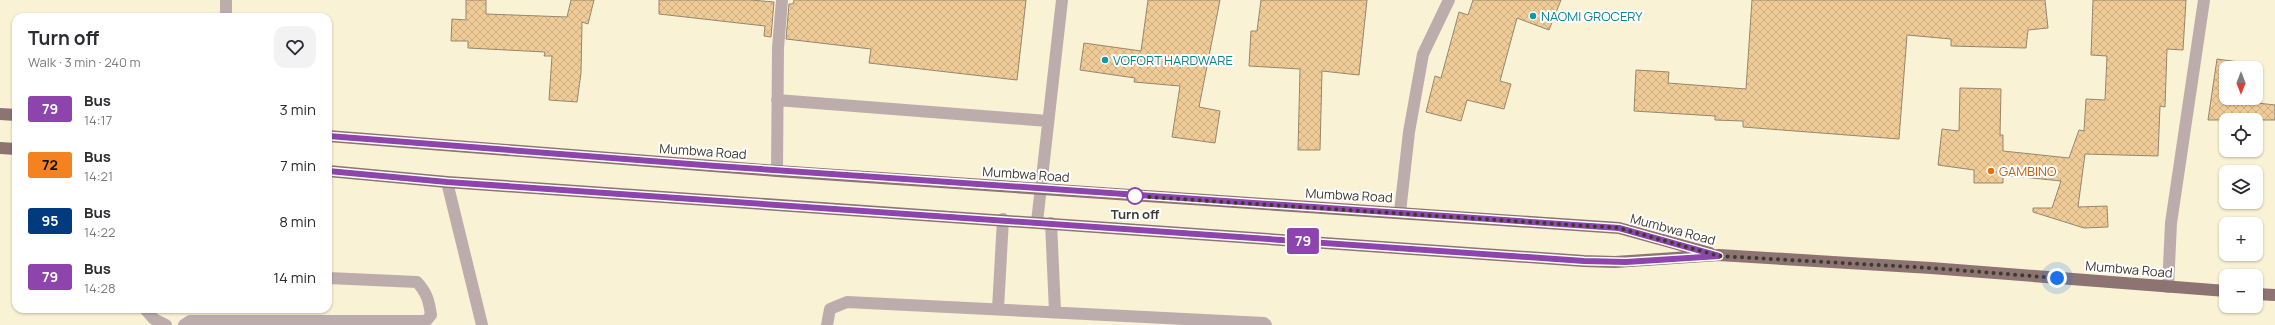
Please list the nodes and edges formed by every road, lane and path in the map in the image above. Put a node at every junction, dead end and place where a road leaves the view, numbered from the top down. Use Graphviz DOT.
graph roads {
  1 [pos="226,0"];
  2 [pos="782,0"];
  3 [pos="1062,0"];
  4 [pos="1450,0"];
  5 [pos="2204,0"];
  6 [pos="226,13"];
  7 [pos="777,100"];
  8 [pos="0,114"];
  9 [pos="12,115"];
  10 [pos="1048,121"];
  11 [pos="332,136"];
  12 [pos="0,148"];
  13 [pos="12,149"];
  14 [pos="332,171"];
  15 [pos="777,171"];
  16 [pos="447,182"];
  17 [pos="1040,189"];
  18 [pos="1400,212"];
  19 [pos="1003,219"];
  20 [pos="1037,222"];
  21 [pos="1051,223"];
  22 [pos="1719,256"];
  23 [pos="332,278"];
  24 [pos="2168,287"];
  25 [pos="2219,291"];
  26 [pos="2263,294"];
  27 [pos="2275,295"];
  28 [pos="998,309"];
  29 [pos="1055,311"];
  30 [pos="149,313"];
  31 [pos="250,318"];
  32 [pos="322,323"];
  33 [pos="166,325"];
  34 [pos="184,325"];
  35 [pos="482,325"];
  36 [pos="827,325"];
  37 [pos="1266,325"];
  1 -- 6 [label="street"];
  2 -- 7 [label="street"];
  3 -- 10 [label="street"];
  4 -- 18 [label="street"];
  5 -- 24 [label="street"];
  7 -- 10 [label="street"];
  7 -- 15 [label="street"];
  8 -- 9 [label="main road"];
  10 -- 17 [label="street"];
  11 -- 15 [label="main road, Mumbwa Road"];
  12 -- 13 [label="main road"];
  14 -- 16 [label="main road, Mumbwa Road"];
  15 -- 17 [label="main road, Mumbwa Road"];
  16 -- 19 [label="main road, Mumbwa Road"];
  16 -- 35 [label="street"];
  17 -- 18 [label="main road, Mumbwa Road"];
  17 -- 20 [label="street"];
  18 -- 22 [label="main road, Mumbwa Road"];
  19 -- 20 [label="main road, Mumbwa Road"];
  19 -- 28 [label="street"];
  20 -- 21 [label="main road, Mumbwa Road"];
  21 -- 22 [label="main road, Mumbwa Road"];
  21 -- 29 [label="street"];
  22 -- 24 [label="main road, Mumbwa Road"];
  23 -- 32 [label="street"];
  24 -- 25 [label="main road, Mumbwa Road"];
  26 -- 27 [label="main road"];
  28 -- 29 [label="street"];
  28 -- 36 [label="street"];
  29 -- 37 [label="street"];
  30 -- 33 [label="street"];
  31 -- 32 [label="street"];
  31 -- 34 [label="street"];
}
